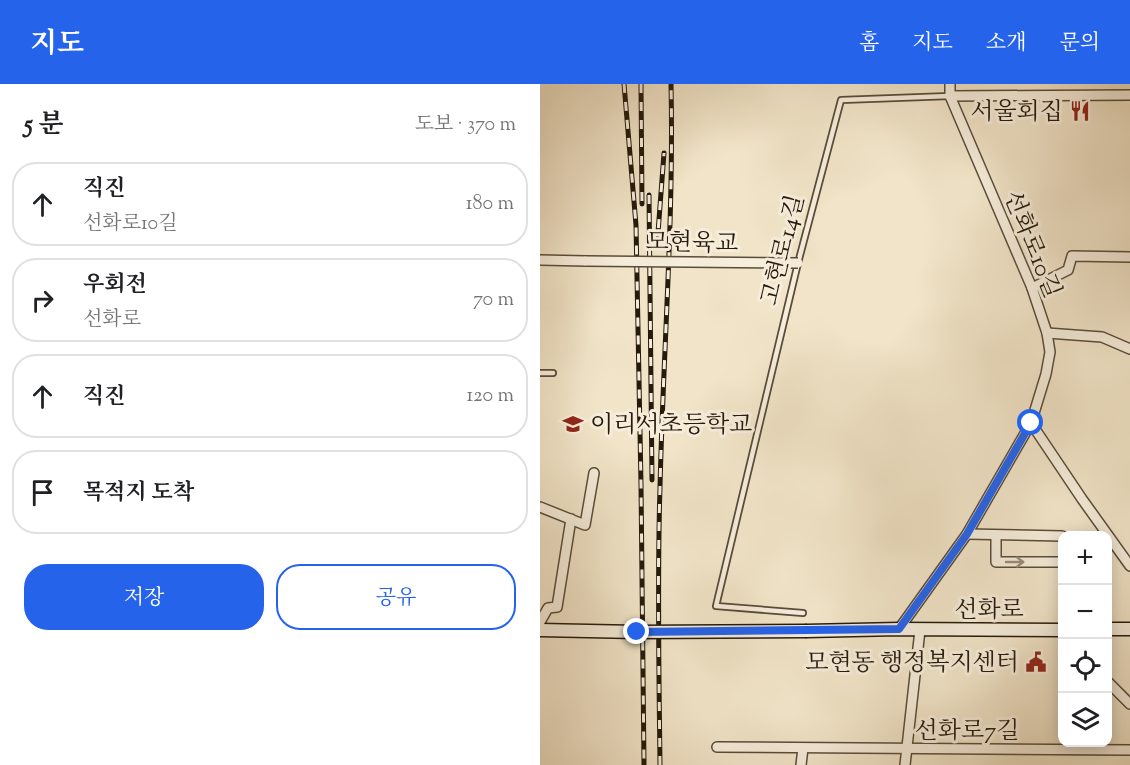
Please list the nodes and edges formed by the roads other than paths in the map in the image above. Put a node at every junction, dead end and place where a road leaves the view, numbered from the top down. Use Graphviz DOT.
graph roads {
  1 [pos="950,84"];
  2 [pos="1130,95"];
  3 [pos="950,96"];
  4 [pos="1130,257"];
  5 [pos="540,260"];
  6 [pos="798,263"];
  7 [pos="1032,288"];
  8 [pos="1047,333"];
  9 [pos="1130,349"];
  10 [pos="540,373"];
  11 [pos="553,373"];
  12 [pos="1031,423"];
  13 [pos="594,473"];
  14 [pos="540,507"];
  15 [pos="571,519"];
  16 [pos="967,534"];
  17 [pos="996,535"];
  18 [pos="1058,536"];
  19 [pos="1058,562"];
  20 [pos="1130,566"];
  21 [pos="803,613"];
  22 [pos="540,622"];
  23 [pos="899,629"];
  24 [pos="1112,629"];
  25 [pos="1130,629"];
  26 [pos="540,630"];
  27 [pos="920,630"];
  28 [pos="1058,633"];
  29 [pos="1112,687"];
  30 [pos="1130,704"];
  31 [pos="717,747"];
  32 [pos="803,748"];
  33 [pos="907,749"];
  34 [pos="1130,750"];
  35 [pos="801,765"];
  36 [pos="905,765"];
  1 -- 3 [label="street, 선화로10길"];
  2 -- 3 [label="street, 고현로14길"];
  3 -- 6 [label="lane, 고현로14길"];
  3 -- 7 [label="street, 선화로10길"];
  4 -- 7 [label="street"];
  5 -- 6 [label="street, 모현육교, bridge"];
  6 -- 21 [label="lane, 고현로14길"];
  7 -- 8 [label="street, 선화로10길"];
  8 -- 9 [label="street"];
  8 -- 12 [label="street, 선화로10길"];
  10 -- 11 [label="lane"];
  12 -- 16 [label="street, 선화로10길"];
  12 -- 20 [label="street"];
  13 -- 15 [label="street"];
  14 -- 15 [label="street"];
  15 -- 22 [label="street"];
  16 -- 17 [label="street"];
  16 -- 23 [label="street, 선화로10길"];
  17 -- 18 [label="street"];
  17 -- 19 [label="street, one-way"];
  23 -- 26 [label="main road, 선화로, bridge"];
  23 -- 27 [label="main road, 선화로"];
  24 -- 25 [label="main road"];
  27 -- 28 [label="main road, 선화로"];
  27 -- 33 [label="street"];
  29 -- 30 [label="street"];
  31 -- 32 [label="street, 선화로7길"];
  32 -- 33 [label="street, 선화로7길"];
  32 -- 35 [label="street"];
  33 -- 34 [label="street, 선화로7길"];
  33 -- 36 [label="street"];
}
